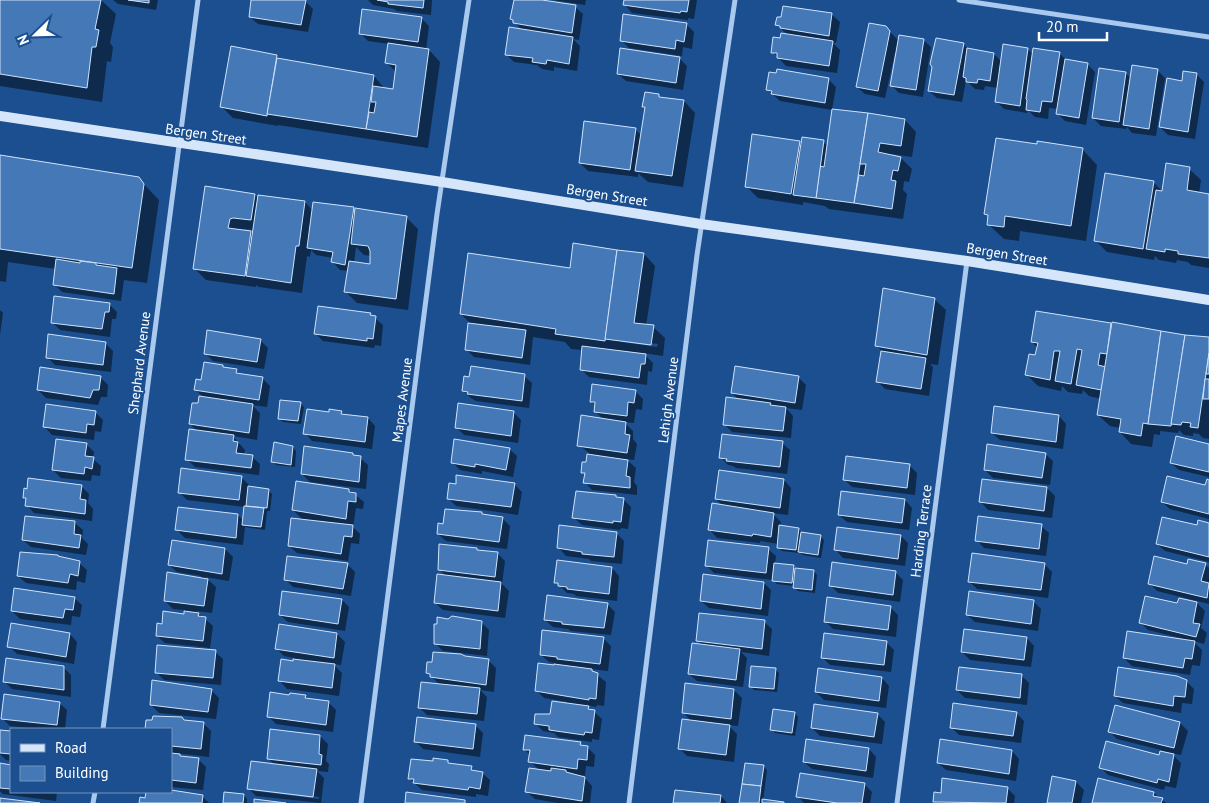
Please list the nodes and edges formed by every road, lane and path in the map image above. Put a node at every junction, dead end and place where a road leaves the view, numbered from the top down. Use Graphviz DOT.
graph roads {
  1 [pos="198,0"];
  2 [pos="469,0"];
  3 [pos="735,0"];
  4 [pos="959,0"];
  5 [pos="1002,0"];
  6 [pos="1001,7"];
  7 [pos="1209,37"];
  8 [pos="0,116"];
  9 [pos="179,144"];
  10 [pos="442,182"];
  11 [pos="701,224"];
  12 [pos="967,261"];
  13 [pos="1209,300"];
  14 [pos="103,728"];
  15 [pos="361,803"];
  16 [pos="629,803"];
  17 [pos="896,803"];
  1 -- 9 [label="street, Shephard Avenue"];
  2 -- 10 [label="street, Mapes Avenue"];
  3 -- 11 [label="street, Lehigh Avenue"];
  4 -- 6 [label="street"];
  5 -- 6 [label="street"];
  6 -- 7 [label="street"];
  8 -- 9 [label="main road, Bergen Street"];
  9 -- 10 [label="main road, Bergen Street"];
  9 -- 14 [label="street, Shephard Avenue"];
  10 -- 11 [label="main road, Bergen Street"];
  10 -- 15 [label="street, Mapes Avenue"];
  11 -- 12 [label="main road, Bergen Street"];
  11 -- 16 [label="street, Lehigh Avenue"];
  12 -- 13 [label="main road, Bergen Street"];
  12 -- 17 [label="street, Harding Terrace"];
}
